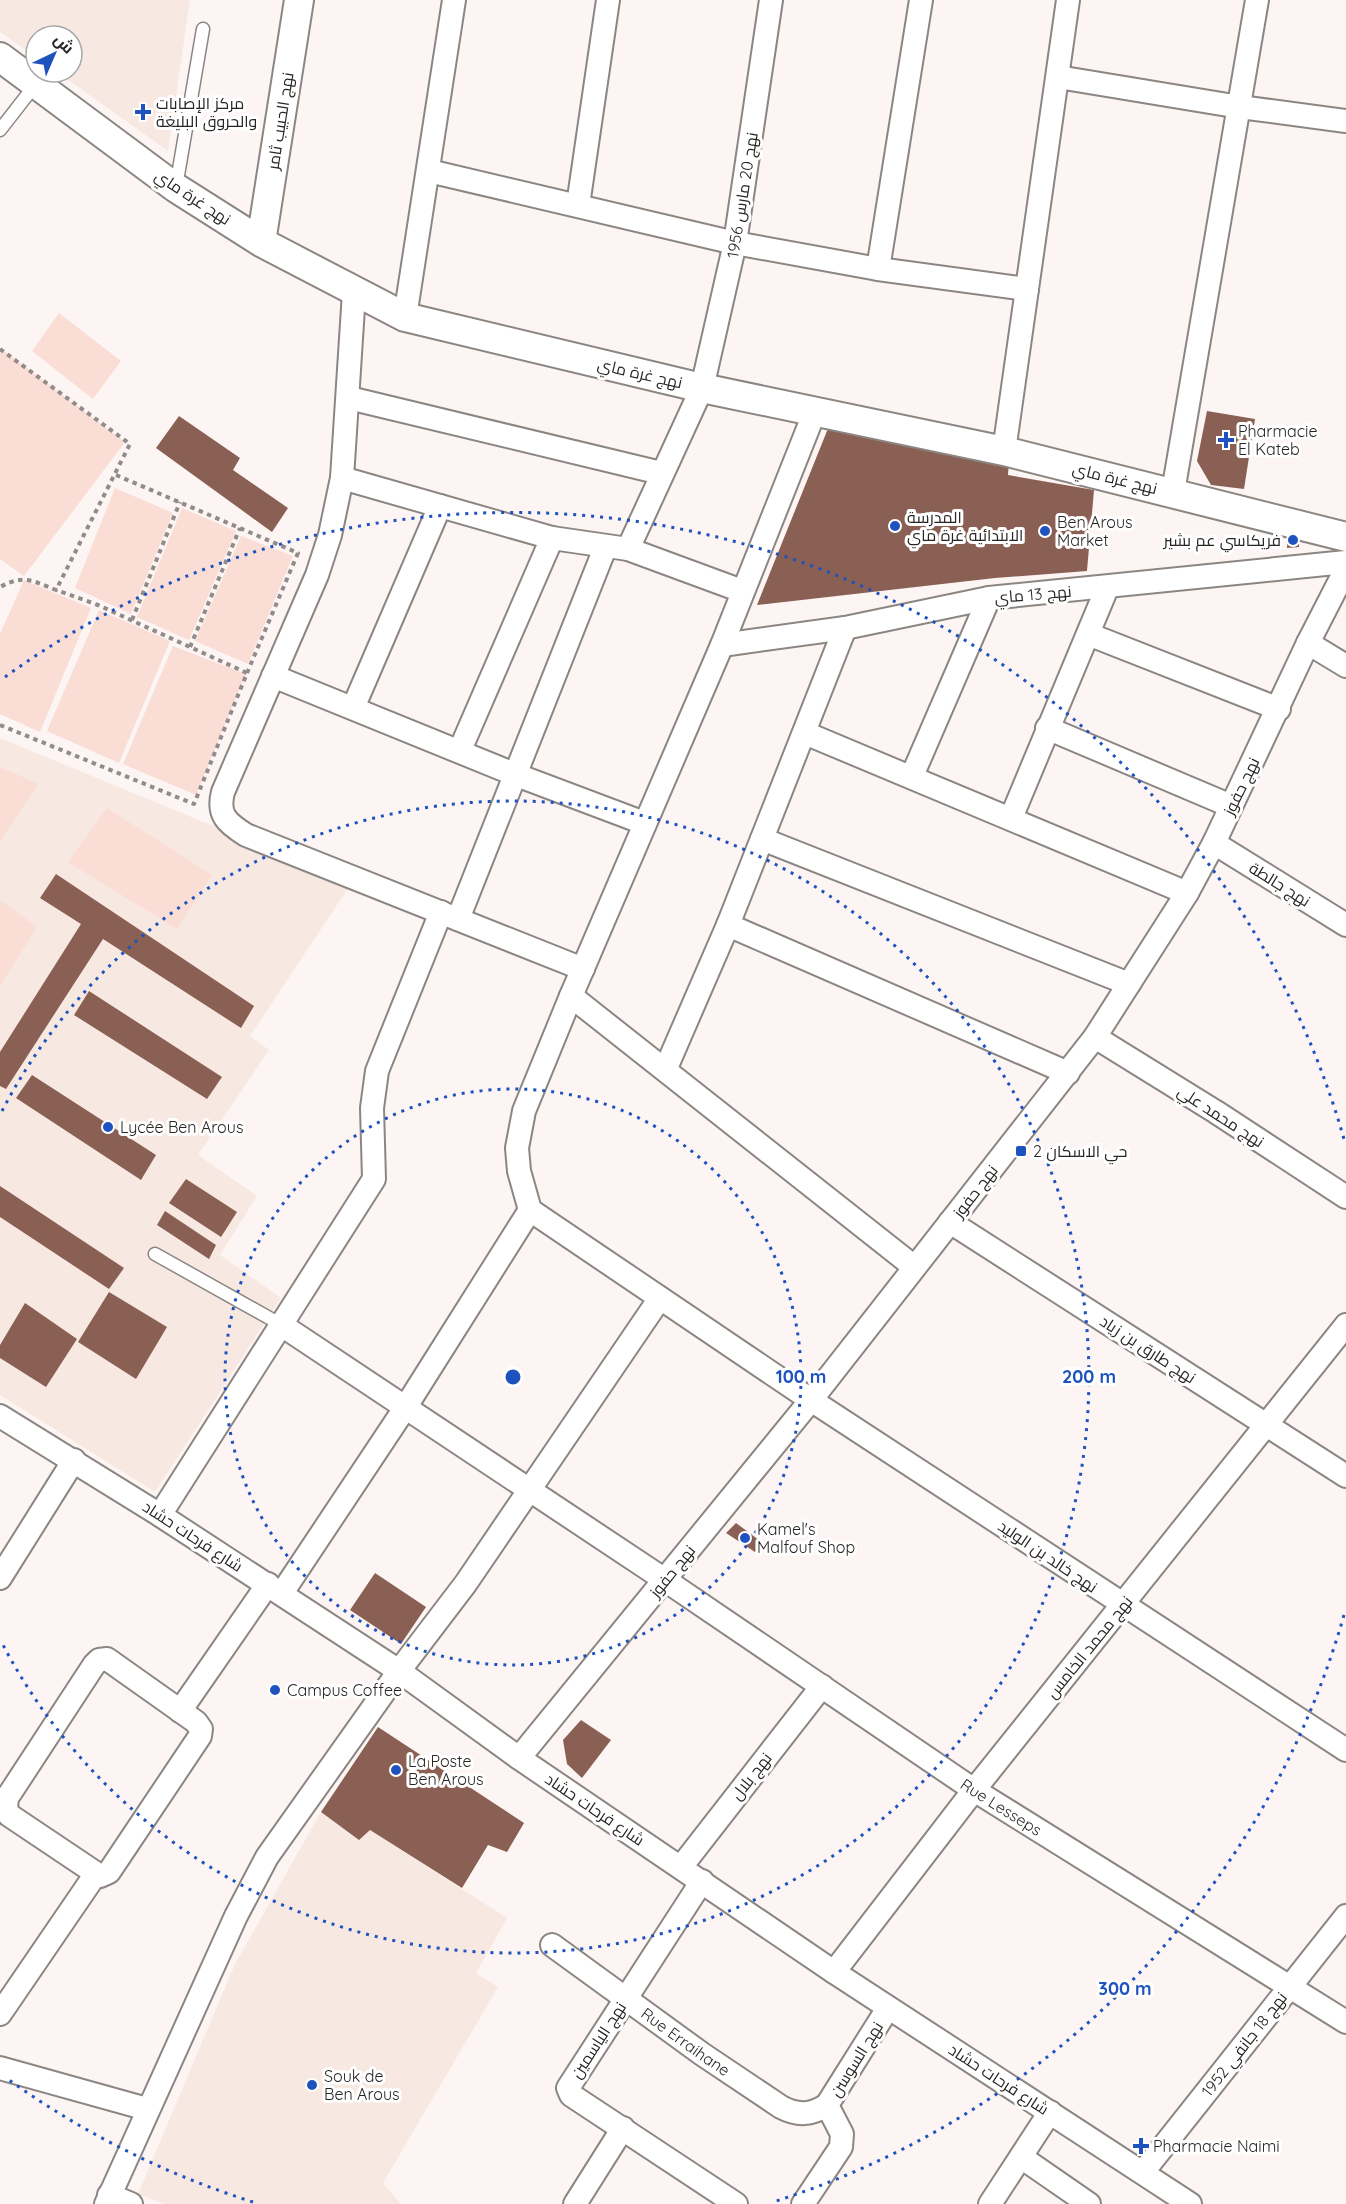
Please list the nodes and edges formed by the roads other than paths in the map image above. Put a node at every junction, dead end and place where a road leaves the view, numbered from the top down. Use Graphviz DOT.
graph roads {
  1 [pos="299,0"];
  2 [pos="454,0"];
  3 [pos="609,0"];
  4 [pos="771,0"];
  5 [pos="921,0"];
  6 [pos="1068,0"];
  7 [pos="1257,0"];
  8 [pos="202,29"];
  9 [pos="0,57"];
  10 [pos="1059,77"];
  11 [pos="35,86"];
  12 [pos="1240,107"];
  13 [pos="1346,122"];
  14 [pos="0,130"];
  15 [pos="429,171"];
  16 [pos="176,188"];
  17 [pos="578,205"];
  18 [pos="261,242"];
  19 [pos="735,243"];
  20 [pos="878,269"];
  21 [pos="1027,289"];
  22 [pos="354,292"];
  23 [pos="405,317"];
  24 [pos="702,388"];
  25 [pos="349,398"];
  26 [pos="815,411"];
  27 [pos="1004,451"];
  28 [pos="661,473"];
  29 [pos="342,478"];
  30 [pos="1173,492"];
  31 [pos="440,506"];
  32 [pos="1346,537"];
  33 [pos="552,538"];
  34 [pos="605,548"];
  35 [pos="628,549"];
  36 [pos="1346,562"];
  37 [pos="1346,569"];
  38 [pos="1107,588"];
  39 [pos="742,591"];
  40 [pos="988,598"];
  41 [pos="845,628"];
  42 [pos="1088,634"];
  43 [pos="1308,643"];
  44 [pos="722,645"];
  45 [pos="1346,666"];
  46 [pos="273,676"];
  47 [pos="353,708"];
  48 [pos="1280,709"];
  49 [pos="1047,728"];
  50 [pos="805,734"];
  51 [pos="460,750"];
  52 [pos="514,774"];
  53 [pos="912,776"];
  54 [pos="1231,806"];
  55 [pos="1011,818"];
  56 [pos="644,823"];
  57 [pos="762,838"];
  58 [pos="1214,843"];
  59 [pos="1187,893"];
  60 [pos="449,916"];
  61 [pos="1343,918"];
  62 [pos="728,925"];
  63 [pos="583,969"];
  64 [pos="1129,984"];
  65 [pos="571,996"];
  66 [pos="1095,1037"];
  67 [pos="666,1068"];
  68 [pos="1068,1072"];
  69 [pos="1346,1197"];
  70 [pos="531,1210"];
  71 [pos="950,1222"];
  72 [pos="155,1254"];
  73 [pos="913,1266"];
  74 [pos="660,1298"];
  75 [pos="280,1324"];
  76 [pos="1346,1325"];
  77 [pos="811,1400"];
  78 [pos="405,1408"];
  79 [pos="0,1416"];
  80 [pos="1268,1426"];
  81 [pos="74,1460"];
  82 [pos="1346,1476"];
  83 [pos="530,1491"];
  84 [pos="160,1515"];
  85 [pos="0,1578"];
  86 [pos="665,1580"];
  87 [pos="275,1589"];
  88 [pos="1122,1605"];
  89 [pos="399,1671"];
  90 [pos="822,1686"];
  91 [pos="180,1711"];
  92 [pos="1346,1750"];
  93 [pos="519,1758"];
  94 [pos="974,1790"];
  95 [pos="681,1867"];
  96 [pos="95,1875"];
  97 [pos="702,1881"];
  98 [pos="1346,1916"];
  99 [pos="552,1945"];
  100 [pos="834,1972"];
  101 [pos="1290,1986"];
  102 [pos="626,1998"];
  103 [pos="888,2008"];
  104 [pos="0,2014"];
  105 [pos="1346,2022"];
  106 [pos="0,2068"];
  107 [pos="827,2105"];
  108 [pos="147,2109"];
  109 [pos="1050,2112"];
  110 [pos="623,2128"];
  111 [pos="1021,2157"];
  112 [pos="1143,2172"];
  113 [pos="108,2200"];
  114 [pos="131,2204"];
  115 [pos="575,2204"];
  116 [pos="736,2204"];
  117 [pos="803,2204"];
  118 [pos="990,2204"];
  119 [pos="1089,2204"];
  120 [pos="1190,2204"];
  1 -- 18 [label="street, نهج الحبيب ثامر"];
  2 -- 15 [label="street"];
  3 -- 17 [label="street"];
  4 -- 19 [label="street, نهج 20 مارس 1956"];
  5 -- 20 [label="street"];
  6 -- 10 [label="street"];
  7 -- 12 [label="street"];
  8 -- 16 [label="lane"];
  9 -- 11 [label="street, نهج غرة ماي"];
  10 -- 12 [label="street"];
  10 -- 21 [label="street"];
  11 -- 14 [label="lane"];
  11 -- 16 [label="street, نهج غرة ماي"];
  12 -- 13 [label="street"];
  12 -- 30 [label="street"];
  15 -- 17 [label="street"];
  15 -- 23 [label="street"];
  16 -- 18 [label="street, نهج غرة ماي"];
  17 -- 19 [label="street"];
  18 -- 22 [label="street, نهج غرة ماي"];
  19 -- 20 [label="street"];
  19 -- 24 [label="street, نهج 20 مارس 1956"];
  20 -- 21 [label="street"];
  21 -- 27 [label="street"];
  22 -- 23 [label="street, نهج غرة ماي"];
  22 -- 25 [label="street"];
  23 -- 24 [label="street, نهج غرة ماي"];
  24 -- 26 [label="street, نهج غرة ماي"];
  24 -- 28 [label="street, نهج 20 مارس 1956"];
  25 -- 28 [label="street"];
  25 -- 29 [label="street"];
  26 -- 27 [label="street, نهج غرة ماي"];
  26 -- 39 [label="street"];
  27 -- 30 [label="street, نهج غرة ماي"];
  28 -- 35 [label="street, نهج 20 مارس 1956"];
  29 -- 31 [label="street"];
  29 -- 46 [label="street"];
  30 -- 32 [label="street, نهج غرة ماي"];
  31 -- 33 [label="street"];
  31 -- 47 [label="street"];
  33 -- 34 [label="street"];
  33 -- 51 [label="street"];
  34 -- 35 [label="street"];
  34 -- 52 [label="street"];
  35 -- 39 [label="street"];
  36 -- 38 [label="street, نهج 13 ماي"];
  37 -- 43 [label="street, نهج حفوز"];
  38 -- 40 [label="street, نهج 13 ماي"];
  38 -- 42 [label="street"];
  39 -- 44 [label="street"];
  40 -- 41 [label="street, نهج 13 ماي"];
  40 -- 53 [label="street"];
  41 -- 44 [label="street, نهج 13 ماي"];
  41 -- 50 [label="street"];
  42 -- 48 [label="street"];
  42 -- 49 [label="street"];
  43 -- 45 [label="street"];
  43 -- 48 [label="street, نهج حفوز"];
  44 -- 56 [label="street"];
  46 -- 47 [label="street"];
  46 -- 60 [label="street"];
  47 -- 51 [label="street"];
  48 -- 54 [label="street, نهج حفوز"];
  49 -- 54 [label="street"];
  49 -- 55 [label="street"];
  50 -- 53 [label="street"];
  50 -- 57 [label="street"];
  51 -- 52 [label="street"];
  52 -- 56 [label="street"];
  52 -- 60 [label="street"];
  53 -- 55 [label="street"];
  54 -- 58 [label="street, نهج حفوز"];
  55 -- 59 [label="street"];
  56 -- 63 [label="street"];
  57 -- 62 [label="street"];
  57 -- 64 [label="street"];
  58 -- 59 [label="street, نهج حفوز"];
  58 -- 61 [label="street, نهج جالطة"];
  59 -- 64 [label="street, نهج حفوز"];
  60 -- 63 [label="street"];
  60 -- 75 [label="street"];
  62 -- 67 [label="street"];
  62 -- 68 [label="street"];
  63 -- 65 [label="street"];
  64 -- 66 [label="street, نهج حفوز"];
  65 -- 67 [label="street"];
  65 -- 70 [label="street"];
  66 -- 68 [label="street, نهج حفوز"];
  66 -- 69 [label="street, نهج محمد علي"];
  67 -- 73 [label="street"];
  68 -- 71 [label="street, نهج حفوز"];
  70 -- 74 [label="street, نهج خالد بن الوليد"];
  70 -- 78 [label="street"];
  71 -- 73 [label="street, نهج حفوز"];
  71 -- 80 [label="street, نهج طارق بن زياد"];
  72 -- 75 [label="lane"];
  73 -- 77 [label="street, نهج حفوز"];
  74 -- 77 [label="street, نهج خالد بن الوليد"];
  74 -- 83 [label="street"];
  75 -- 78 [label="street, Rue Lesseps"];
  75 -- 84 [label="street"];
  76 -- 80 [label="street, نهج محمد الخامس"];
  77 -- 86 [label="street, نهج حفوز"];
  77 -- 88 [label="street, نهج خالد بن الوليد"];
  78 -- 83 [label="street, Rue Lesseps"];
  78 -- 87 [label="street"];
  79 -- 81 [label="street, شارع فرحات حشاد"];
  80 -- 82 [label="street, نهج طارق بن زياد"];
  80 -- 88 [label="street, نهج محمد الخامس"];
  81 -- 84 [label="street, شارع فرحات حشاد"];
  81 -- 85 [label="street"];
  83 -- 86 [label="street, Rue Lesseps"];
  83 -- 89 [label="street"];
  84 -- 87 [label="street, شارع فرحات حشاد"];
  86 -- 90 [label="street, Rue Lesseps"];
  86 -- 93 [label="street, نهج حفوز"];
  87 -- 89 [label="street, شارع فرحات حشاد"];
  87 -- 91 [label="street"];
  88 -- 92 [label="street, نهج خالد بن الوليد"];
  88 -- 94 [label="street, نهج محمد الخامس"];
  89 -- 93 [label="street, شارع فرحات حشاد"];
  89 -- 108 [label="street"];
  90 -- 94 [label="street, Rue Lesseps"];
  90 -- 95 [label="street, نهج بلال"];
  91 -- 96 [label="street"];
  91 -- 96 [label="street"];
  93 -- 95 [label="street, شارع فرحات حشاد"];
  94 -- 100 [label="street, نهج محمد الخامس"];
  94 -- 101 [label="street, Rue Lesseps"];
  95 -- 97 [label="street, شارع فرحات حشاد"];
  96 -- 104 [label="street"];
  97 -- 100 [label="street, شارع فرحات حشاد"];
  97 -- 102 [label="street, نهج الياسمين"];
  98 -- 101 [label="street, نهج 18 جانفي 1952"];
  99 -- 102 [label="street, Rue Erraihane"];
  100 -- 103 [label="street, شارع فرحات حشاد"];
  101 -- 105 [label="street, Rue Lesseps"];
  101 -- 112 [label="street, نهج 18 جانفي 1952"];
  102 -- 107 [label="street, Rue Erraihane"];
  102 -- 110 [label="street, نهج الياسمين"];
  103 -- 107 [label="street, نهج السوسن"];
  103 -- 109 [label="street, شارع فرحات حشاد"];
  106 -- 108 [label="street"];
  107 -- 117 [label="street, نهج السوسن"];
  108 -- 113 [label="street"];
  109 -- 111 [label="street"];
  109 -- 112 [label="street, شارع فرحات حشاد"];
  110 -- 115 [label="street"];
  110 -- 116 [label="street, نهج الياسمين"];
  111 -- 118 [label="street"];
  111 -- 119 [label="street"];
  112 -- 120 [label="street, شارع فرحات حشاد"];
  113 -- 114 [label="street"];
}
